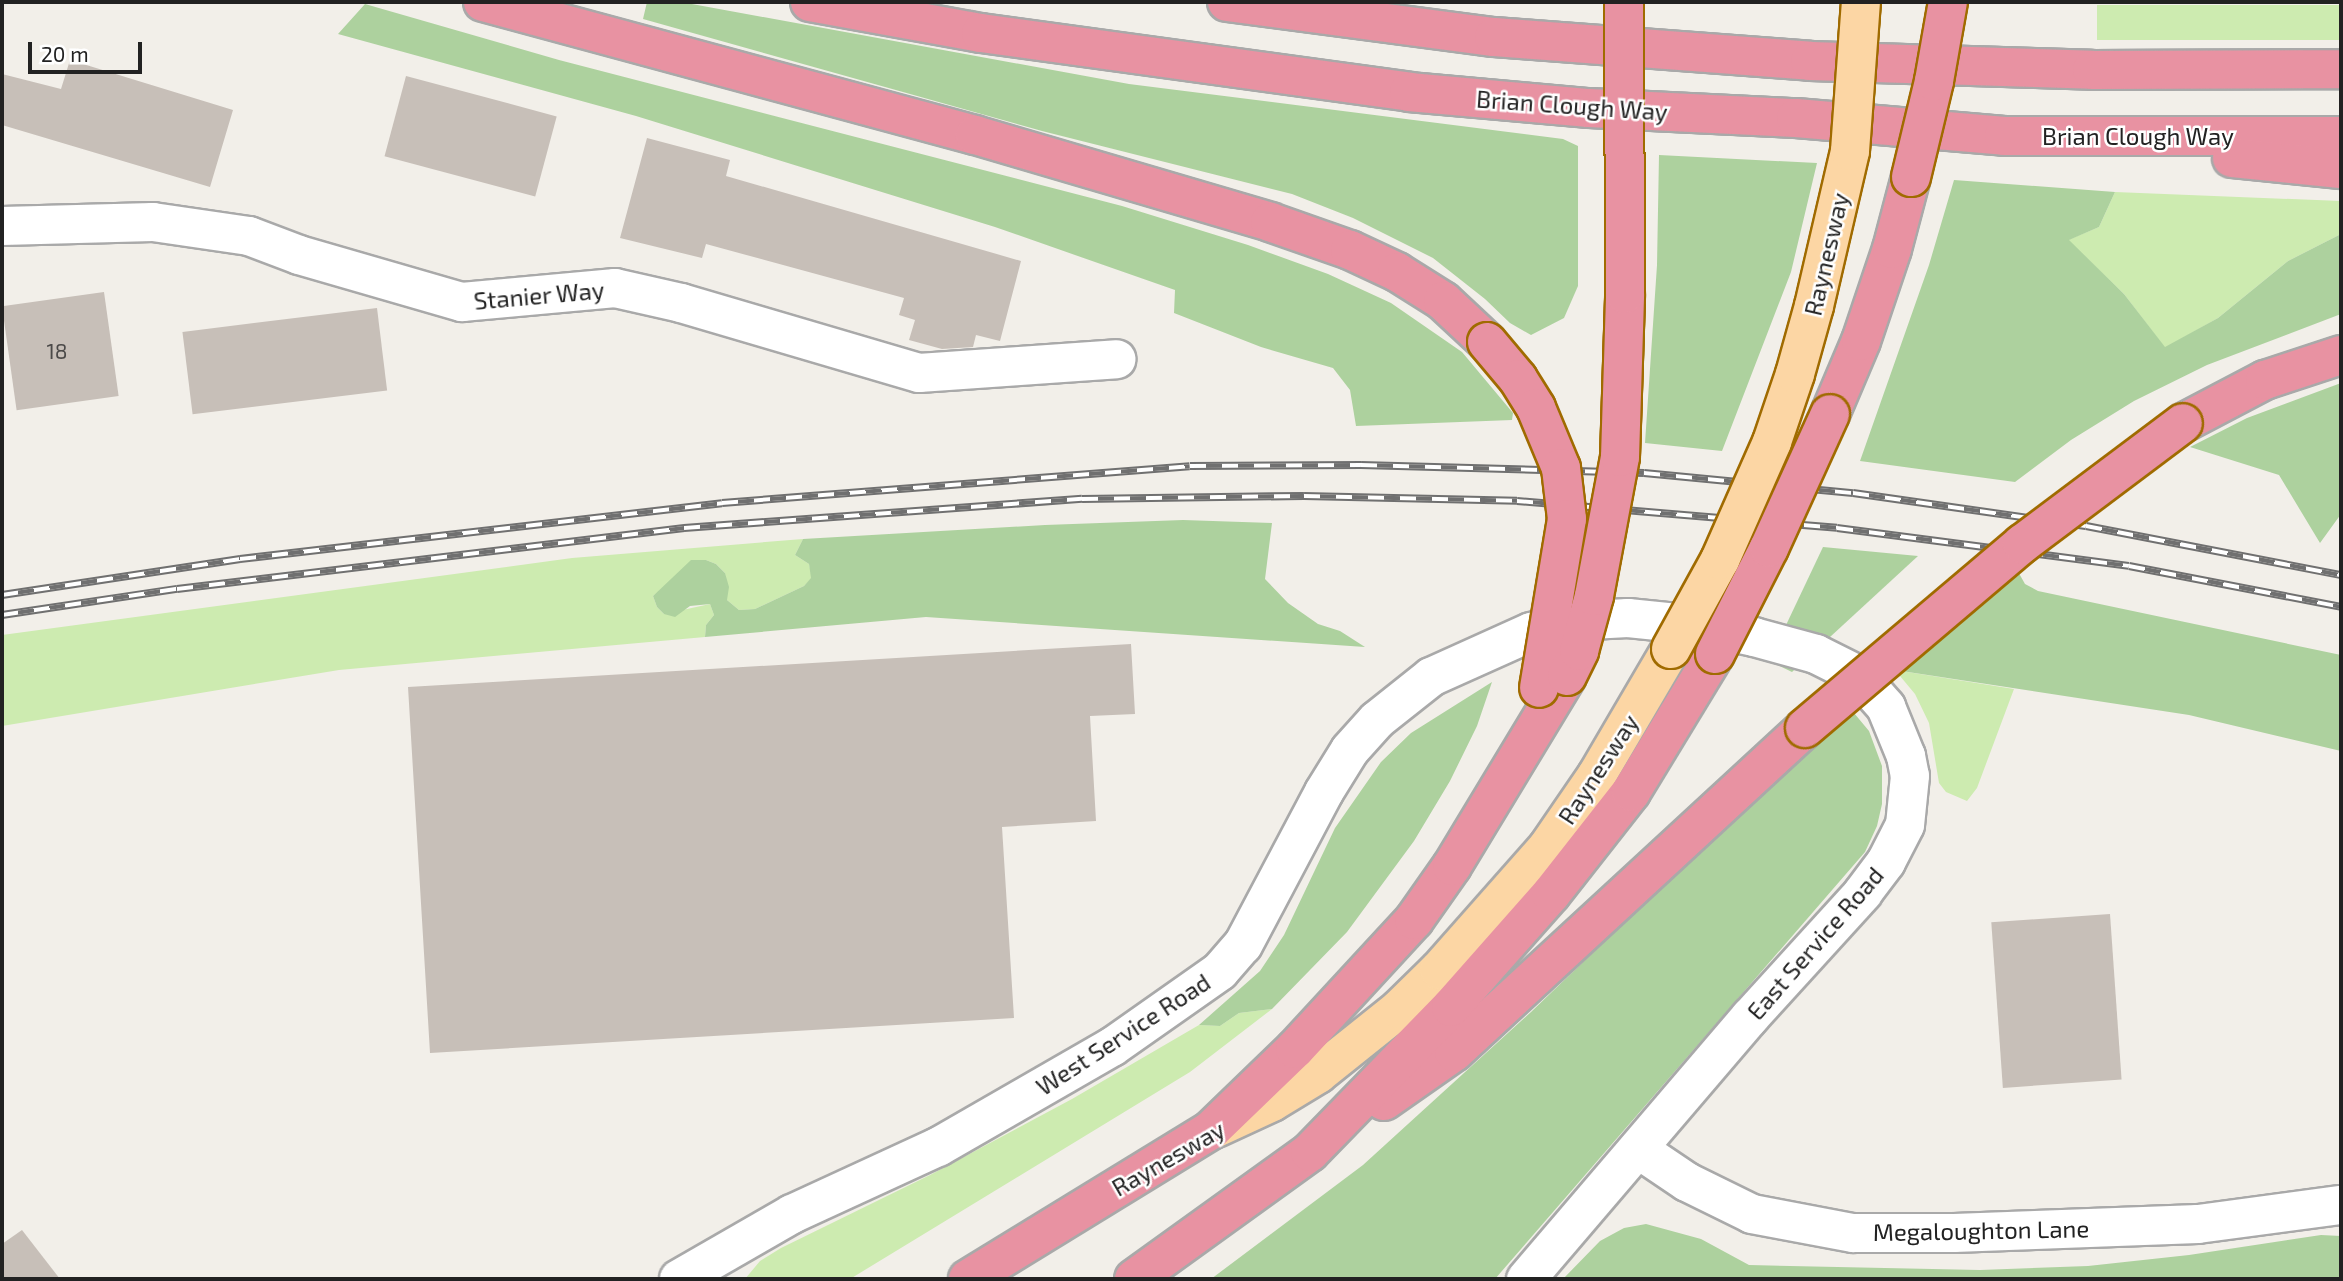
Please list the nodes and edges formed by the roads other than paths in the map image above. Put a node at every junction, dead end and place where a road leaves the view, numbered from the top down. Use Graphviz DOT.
graph roads {
  1 [pos="483,2"];
  2 [pos="810,2"];
  3 [pos="1227,2"];
  4 [pos="1624,2"];
  5 [pos="1861,2"];
  6 [pos="1948,2"];
  7 [pos="2341,69"];
  8 [pos="2004,136"];
  9 [pos="2341,136"];
  10 [pos="2341,169"];
  11 [pos="2,226"];
  12 [pos="2341,355"];
  13 [pos="1118,359"];
  14 [pos="1695,642"];
  15 [pos="1553,682"];
  16 [pos="1211,1130"];
  17 [pos="1638,1149"];
  18 [pos="1310,1152"];
  19 [pos="2341,1205"];
  20 [pos="679,1279"];
  21 [pos="968,1279"];
  22 [pos="1135,1279"];
  23 [pos="1526,1279"];
  1 -- 15 [label="highway, bridge"];
  2 -- 8 [label="highway, Brian Clough Way"];
  3 -- 7 [label="highway"];
  4 -- 15 [label="highway, bridge"];
  5 -- 14 [label="main road, Raynesway, bridge"];
  6 -- 14 [label="highway, Raynesway, bridge"];
  8 -- 9 [label="highway, Brian Clough Way"];
  8 -- 10 [label="highway"];
  11 -- 13 [label="street, Stanier Way"];
  12 -- 18 [label="highway, bridge"];
  14 -- 16 [label="main road, Raynesway"];
  14 -- 17 [label="street, East Service Road"];
  14 -- 18 [label="highway, Raynesway"];
  14 -- 20 [label="street, West Service Road"];
  15 -- 16 [label="highway"];
  16 -- 21 [label="highway, Raynesway"];
  17 -- 19 [label="street, Megaloughton Lane"];
  17 -- 23 [label="street, East Service Road"];
  18 -- 22 [label="highway, Raynesway"];
}
